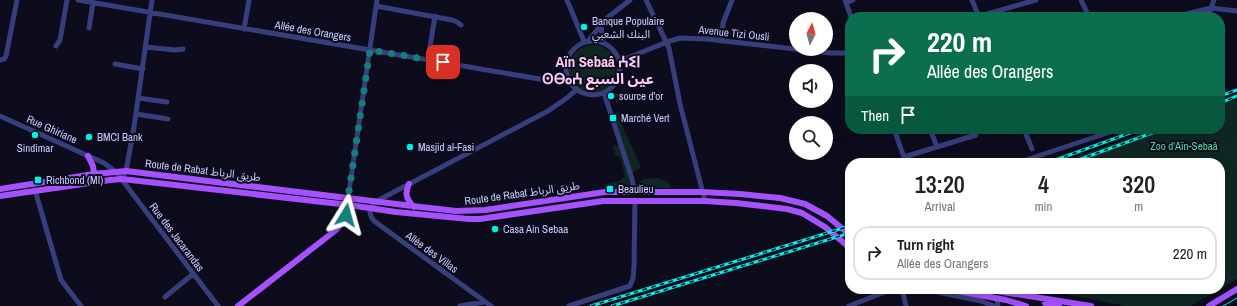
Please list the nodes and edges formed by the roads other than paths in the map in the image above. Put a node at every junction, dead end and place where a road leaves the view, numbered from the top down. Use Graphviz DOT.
graph roads {
  1 [pos="17,0"];
  2 [pos="67,0"];
  3 [pos="78,0"];
  4 [pos="152,0"];
  5 [pos="249,0"];
  6 [pos="567,0"];
  7 [pos="630,0"];
  8 [pos="646,0"];
  9 [pos="732,0"];
  10 [pos="853,0"];
  11 [pos="972,0"];
  12 [pos="1036,0"];
  13 [pos="1081,0"];
  14 [pos="1214,0"];
  15 [pos="845,1"];
  16 [pos="92,3"];
  17 [pos="111,3"];
  18 [pos="377,3"];
  19 [pos="1211,8"];
  20 [pos="1237,11"];
  21 [pos="849,12"];
  22 [pos="976,12"];
  23 [pos="995,12"];
  24 [pos="1087,12"];
  25 [pos="1195,12"];
  26 [pos="1210,12"];
  27 [pos="150,13"];
  28 [pos="435,16"];
  29 [pos="461,25"];
  30 [pos="601,26"];
  31 [pos="89,28"];
  32 [pos="244,29"];
  33 [pos="586,41"];
  34 [pos="721,41"];
  35 [pos="603,42"];
  36 [pos="667,42"];
  37 [pos="56,46"];
  38 [pos="145,47"];
  39 [pos="183,49"];
  40 [pos="370,50"];
  41 [pos="845,53"];
  42 [pos="428,59"];
  43 [pos="0,60"];
  44 [pos="620,61"];
  45 [pos="115,64"];
  46 [pos="142,69"];
  47 [pos="569,81"];
  48 [pos="576,90"];
  49 [pos="604,93"];
  50 [pos="138,98"];
  51 [pos="167,102"];
  52 [pos="136,114"];
  53 [pos="0,116"];
  54 [pos="168,119"];
  55 [pos="896,134"];
  56 [pos="932,134"];
  57 [pos="976,134"];
  58 [pos="1026,134"];
  59 [pos="1104,134"];
  60 [pos="936,147"];
  61 [pos="1032,149"];
  62 [pos="88,156"];
  63 [pos="904,158"];
  64 [pos="910,158"];
  65 [pos="1033,158"];
  66 [pos="126,171"];
  67 [pos="116,172"];
  68 [pos="94,174"];
  69 [pos="122,179"];
  70 [pos="408,184"];
  71 [pos="0,189"];
  72 [pos="35,190"];
  73 [pos="634,192"];
  74 [pos="702,192"];
  75 [pos="0,196"];
  76 [pos="348,198"];
  77 [pos="635,200"];
  78 [pos="705,201"];
  79 [pos="375,202"];
  80 [pos="349,205"];
  81 [pos="414,207"];
  82 [pos="370,208"];
  83 [pos="845,231"];
  84 [pos="845,244"];
  85 [pos="193,274"];
  86 [pos="1237,289"];
  87 [pos="877,294"];
  88 [pos="902,294"];
  89 [pos="947,294"];
  90 [pos="975,294"];
  91 [pos="1009,294"];
  92 [pos="1015,294"];
  93 [pos="165,297"];
  94 [pos="997,298"];
  95 [pos="1006,300"];
  96 [pos="484,302"];
  97 [pos="81,306"];
  98 [pos="218,306"];
  99 [pos="238,306"];
  100 [pos="460,306"];
  101 [pos="491,306"];
  102 [pos="569,306"];
  103 [pos="849,306"];
  104 [pos="906,306"];
  105 [pos="994,306"];
  106 [pos="998,306"];
  107 [pos="1026,306"];
  108 [pos="1033,306"];
  109 [pos="1059,306"];
  110 [pos="1091,306"];
  111 [pos="1209,306"];
  1 -- 43 [label="street"];
  2 -- 37 [label="street"];
  3 -- 16 [label="street, Allée des Orangers"];
  4 -- 27 [label="street"];
  5 -- 32 [label="street"];
  6 -- 33 [label="street"];
  7 -- 30 [label="street"];
  8 -- 36 [label="street"];
  9 -- 34 [label="street"];
  10 -- 15 [label="street"];
  11 -- 22 [label="street"];
  12 -- 23 [label="street"];
  13 -- 24 [label="street"];
  14 -- 19 [label="street"];
  15 -- 21 [label="street"];
  16 -- 17 [label="street, Allée des Orangers"];
  16 -- 31 [label="street"];
  17 -- 27 [label="street, Allée des Orangers"];
  18 -- 28 [label="street"];
  18 -- 40 [label="street"];
  19 -- 20 [label="street"];
  19 -- 25 [label="street"];
  19 -- 26 [label="street"];
  27 -- 32 [label="street, Allée des Orangers"];
  27 -- 38 [label="street"];
  28 -- 29 [label="street"];
  28 -- 42 [label="street"];
  30 -- 33 [label="street"];
  30 -- 35 [label="street"];
  32 -- 40 [label="street, Allée des Orangers"];
  33 -- 35 [label="street"];
  33 -- 47 [label="street"];
  34 -- 36 [label="street, Avenue Tizi Ousli"];
  34 -- 41 [label="street, Avenue Tizi Ousli"];
  35 -- 44 [label="street"];
  36 -- 44 [label="street, Avenue Tizi Ousli"];
  36 -- 74 [label="street"];
  38 -- 39 [label="street"];
  38 -- 46 [label="street"];
  40 -- 42 [label="street, Allée des Orangers"];
  40 -- 76 [label="street"];
  42 -- 47 [label="street, Allée des Orangers"];
  44 -- 49 [label="street"];
  45 -- 46 [label="street"];
  46 -- 50 [label="street"];
  47 -- 48 [label="street"];
  48 -- 49 [label="street"];
  48 -- 70 [label="street"];
  49 -- 73 [label="street"];
  50 -- 51 [label="street"];
  50 -- 52 [label="street"];
  52 -- 54 [label="street"];
  52 -- 66 [label="street"];
  53 -- 62 [label="street, Rue Ghiriane"];
  55 -- 63 [label="street"];
  56 -- 60 [label="street"];
  57 -- 60 [label="street"];
  58 -- 61 [label="street"];
  59 -- 65 [label="street"];
  60 -- 64 [label="street"];
  62 -- 67 [label="street, Rue Ghiriane"];
  62 -- 68 [label="main road"];
  66 -- 67 [label="main road, Route de Rabat طريق الرباط"];
  66 -- 69 [label="street"];
  66 -- 76 [label="main road, Route de Rabat طريق الرباط"];
  67 -- 68 [label="main road, Route de Rabat طريق الرباط"];
  67 -- 69 [label="street, Rue des Jacarandas"];
  68 -- 71 [label="main road, Route de Rabat طريق الرباط"];
  69 -- 72 [label="main road, Route de Rabat طريق الرباط"];
  69 -- 80 [label="main road, Route de Rabat طريق الرباط"];
  69 -- 85 [label="street, Rue des Jacarandas"];
  70 -- 79 [label="street"];
  70 -- 81 [label="main road"];
  72 -- 75 [label="main road, Route de Rabat طريق الرباط"];
  72 -- 97 [label="street"];
  73 -- 74 [label="main road, Route de Rabat طريق الرباط"];
  73 -- 81 [label="main road, Route de Rabat طريق الرباط"];
  74 -- 78 [label="street"];
  74 -- 83 [label="main road, Route de Rabat طريق الرباط"];
  76 -- 79 [label="main road, Route de Rabat طريق الرباط"];
  76 -- 80 [label="main road"];
  77 -- 78 [label="main road, Route de Rabat طريق الرباط"];
  77 -- 82 [label="main road, Route de Rabat طريق الرباط"];
  77 -- 102 [label="street"];
  78 -- 84 [label="main road, Route de Rabat طريق الرباط"];
  79 -- 81 [label="main road, Route de Rabat طريق الرباط"];
  79 -- 82 [label="street"];
  80 -- 82 [label="main road, Route de Rabat طريق الرباط"];
  80 -- 99 [label="main road"];
  82 -- 96 [label="street, Allée des Villas"];
  85 -- 93 [label="street"];
  85 -- 98 [label="street, Rue des Jacarandas"];
  86 -- 111 [label="main road"];
  87 -- 103 [label="street"];
  88 -- 104 [label="street"];
  89 -- 105 [label="street"];
  90 -- 94 [label="main road"];
  91 -- 109 [label="main road"];
  92 -- 110 [label="main road"];
  94 -- 95 [label="main road"];
  94 -- 106 [label="street"];
  95 -- 107 [label="main road"];
  95 -- 108 [label="main road"];
  96 -- 100 [label="street"];
  96 -- 101 [label="street, Allée des Villas"];
}
